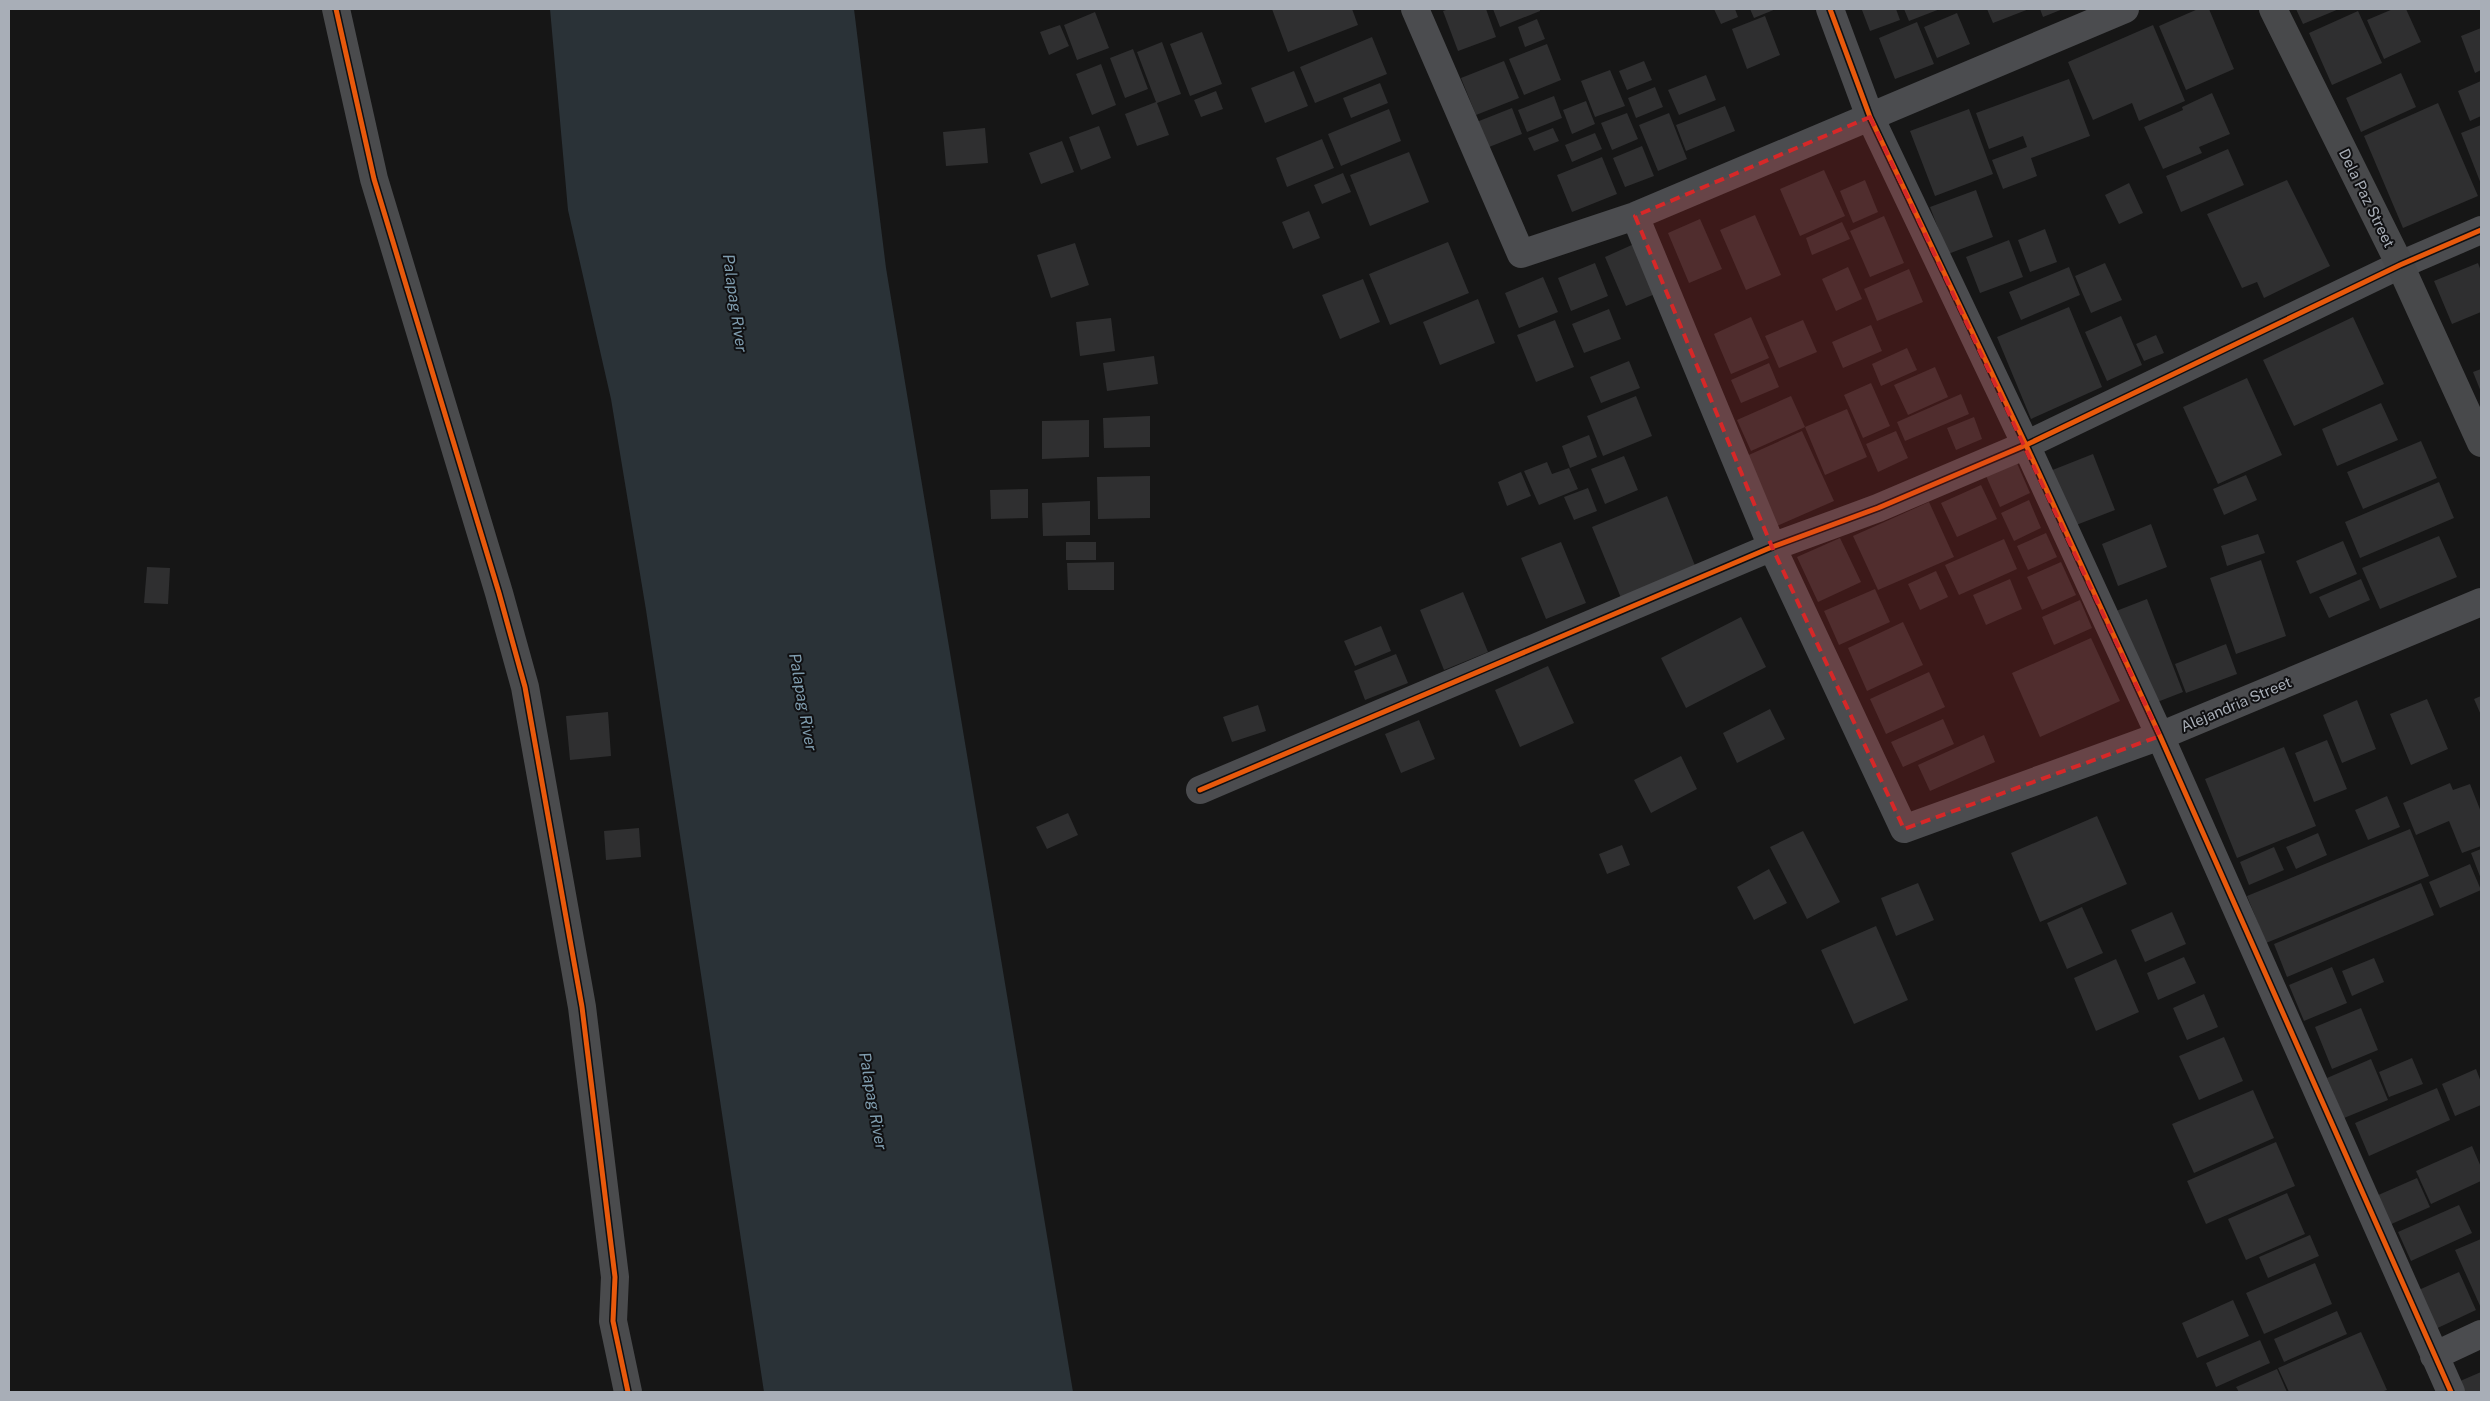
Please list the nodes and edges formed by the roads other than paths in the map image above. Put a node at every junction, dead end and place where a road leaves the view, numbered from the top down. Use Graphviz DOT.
graph roads {
  1 [pos="336,9"];
  2 [pos="1415,9"];
  3 [pos="1830,9"];
  4 [pos="2125,9"];
  5 [pos="2273,9"];
  6 [pos="1870,117"];
  7 [pos="1635,216"];
  8 [pos="2481,230"];
  9 [pos="2400,265"];
  10 [pos="2481,443"];
  11 [pos="2026,445"];
  12 [pos="1772,547"];
  13 [pos="2481,602"];
  14 [pos="2160,736"];
  15 [pos="1200,790"];
  16 [pos="2481,1334"];
  17 [pos="2434,1356"];
  18 [pos="628,1392"];
  19 [pos="2451,1392"];
  1 -- 18 [label="street"];
  2 -- 7 [label="street"];
  3 -- 6 [label="street"];
  4 -- 6 [label="street"];
  5 -- 9 [label="main road, Dela Paz Street"];
  6 -- 7 [label="street"];
  6 -- 11 [label="street"];
  7 -- 12 [label="street"];
  8 -- 9 [label="street"];
  9 -- 10 [label="main road, Dela Paz Street"];
  9 -- 11 [label="street"];
  11 -- 12 [label="street"];
  11 -- 14 [label="street"];
  12 -- 14 [label="street, Alejandria Street"];
  12 -- 15 [label="street"];
  13 -- 14 [label="street, Alejandria Street"];
  14 -- 17 [label="street"];
  16 -- 17 [label="street"];
  17 -- 19 [label="street"];
}
